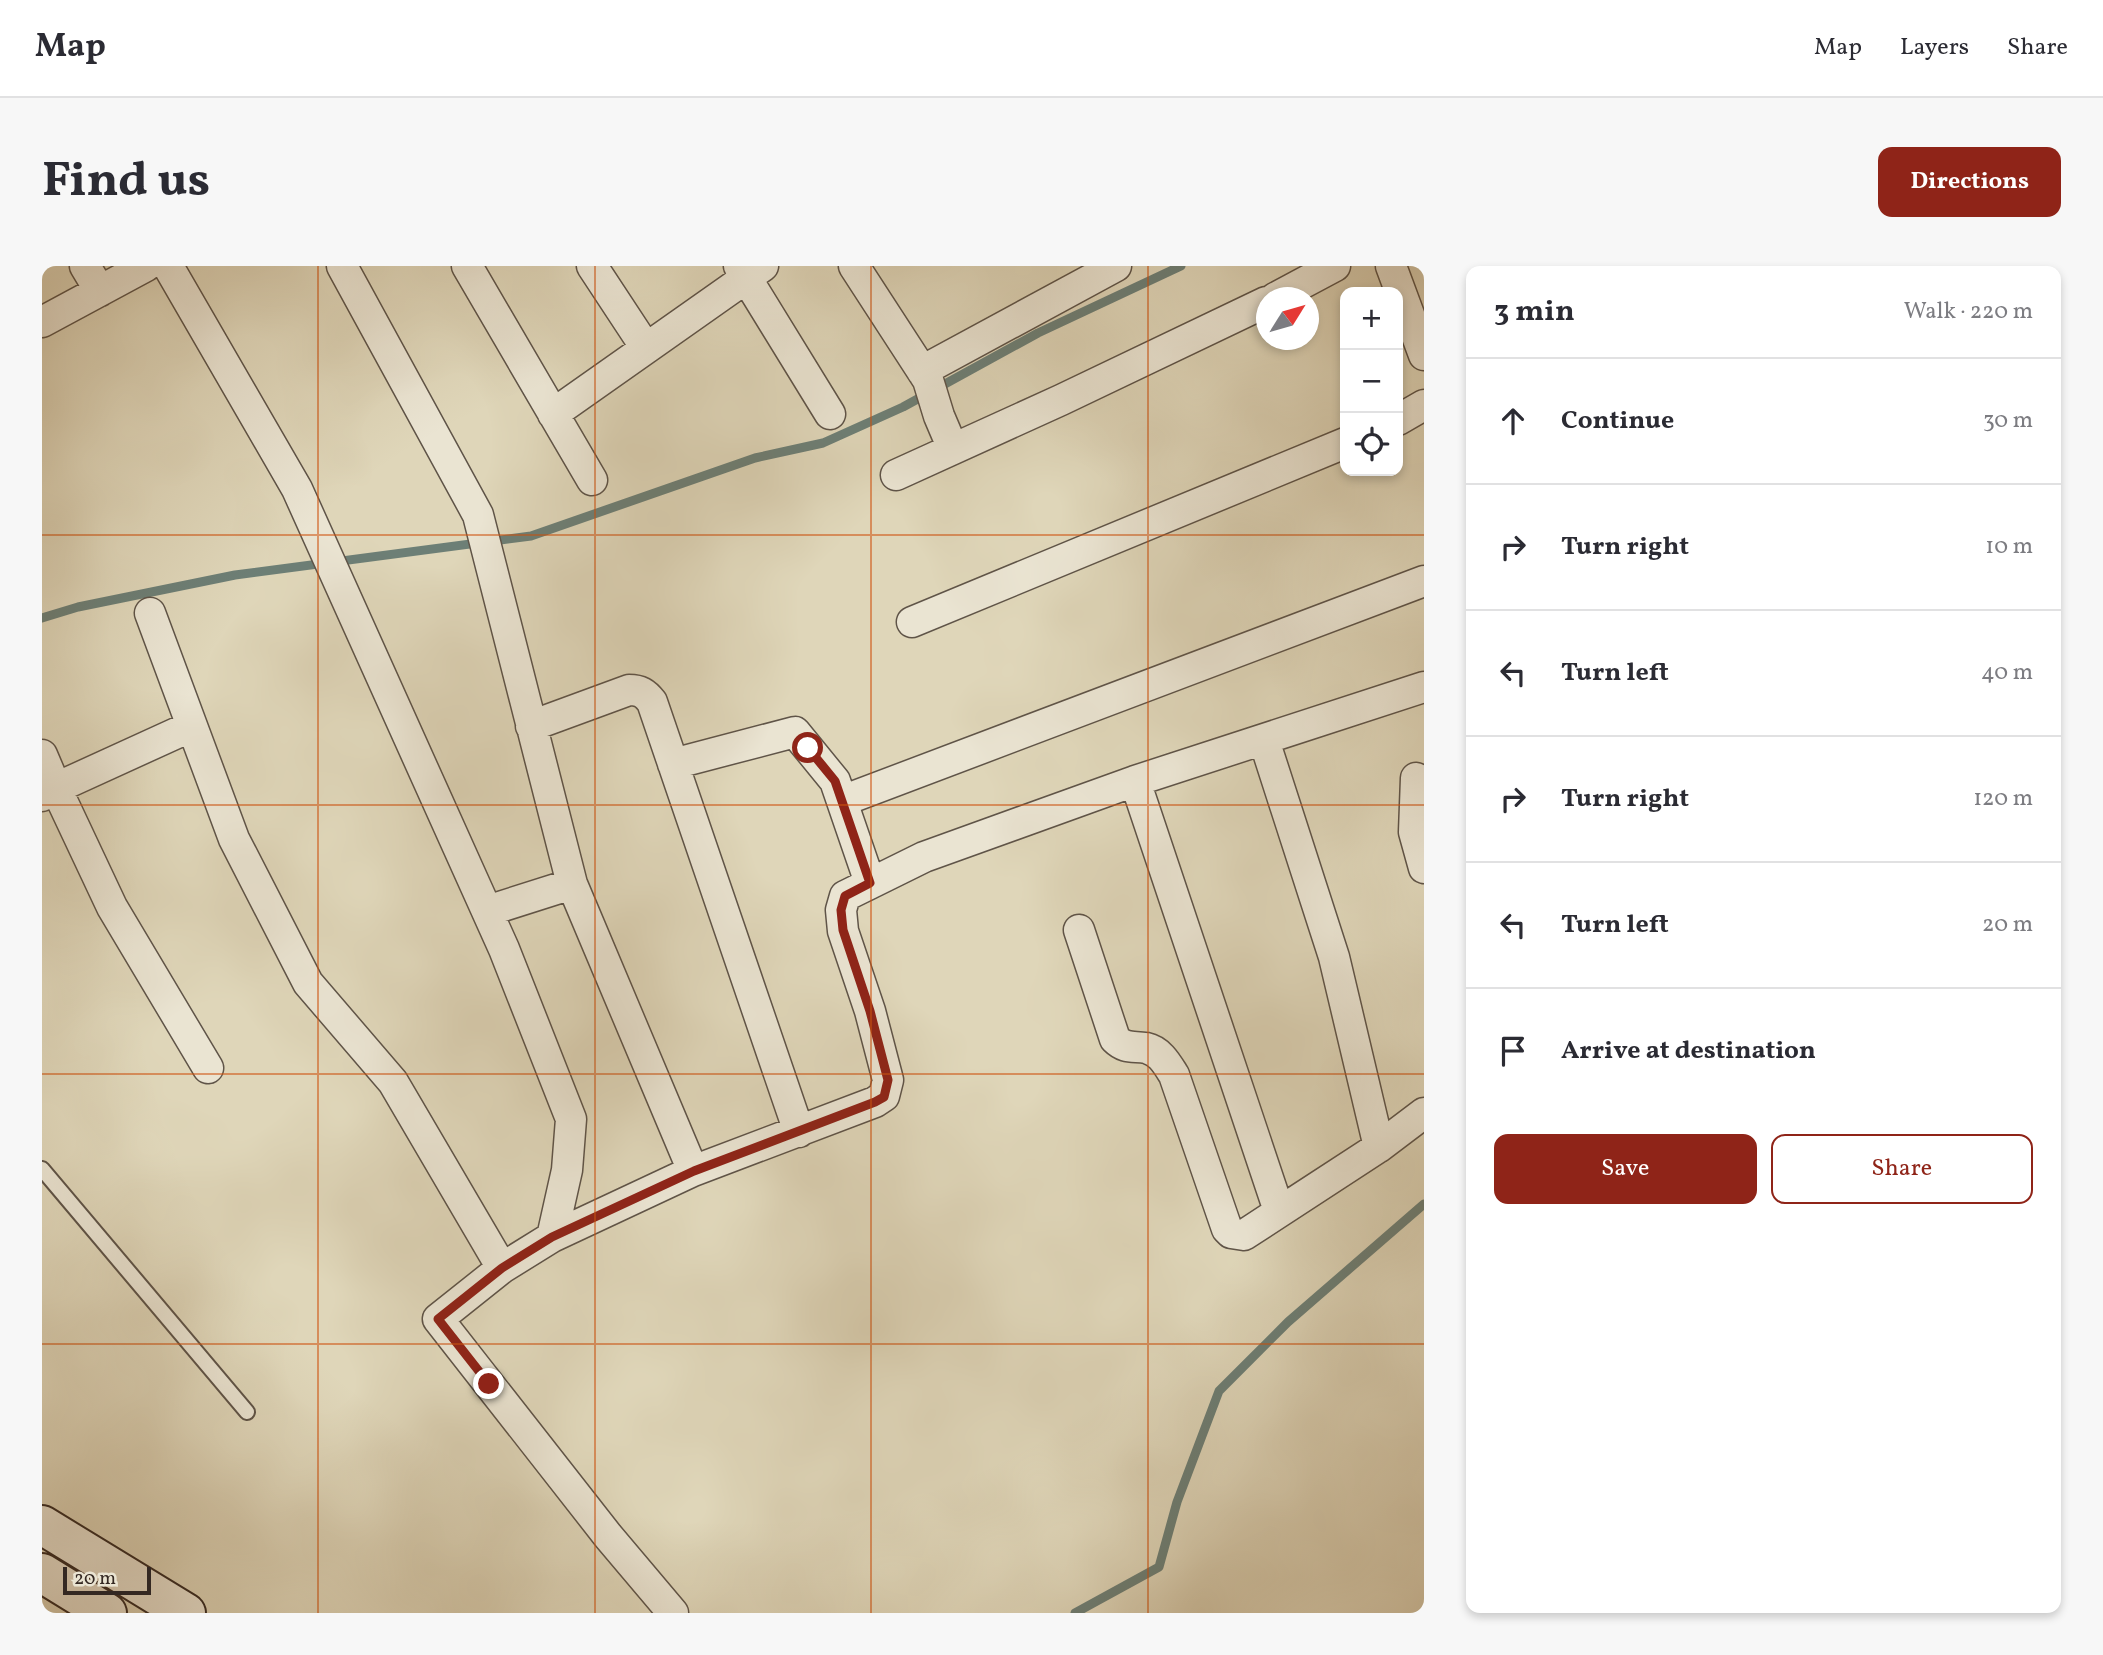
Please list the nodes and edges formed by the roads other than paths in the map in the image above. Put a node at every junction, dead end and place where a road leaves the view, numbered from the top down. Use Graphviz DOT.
graph roads {
  1 [pos="146,266"];
  2 [pos="168,266"];
  3 [pos="342,266"];
  4 [pos="467,266"];
  5 [pos="592,266"];
  6 [pos="854,266"];
  7 [pos="1116,266"];
  8 [pos="1335,266"];
  9 [pos="1391,266"];
  10 [pos="750,270"];
  11 [pos="93,278"];
  12 [pos="1296,287"];
  13 [pos="1256,307"];
  14 [pos="42,323"];
  15 [pos="646,348"];
  16 [pos="1424,355"];
  17 [pos="925,376"];
  18 [pos="1424,405"];
  19 [pos="553,414"];
  20 [pos="830,414"];
  21 [pos="1403,417"];
  22 [pos="1340,445"];
  23 [pos="953,449"];
  24 [pos="896,475"];
  25 [pos="592,480"];
  26 [pos="1424,581"];
  27 [pos="150,613"];
  28 [pos="912,622"];
  29 [pos="1424,687"];
  30 [pos="192,726"];
  31 [pos="531,726"];
  32 [pos="1264,740"];
  33 [pos="42,755"];
  34 [pos="673,764"];
  35 [pos="1416,778"];
  36 [pos="1135,781"];
  37 [pos="49,792"];
  38 [pos="842,801"];
  39 [pos="1424,868"];
  40 [pos="870,883"];
  41 [pos="572,884"];
  42 [pos="487,911"];
  43 [pos="1079,930"];
  44 [pos="208,1068"];
  45 [pos="1424,1113"];
  46 [pos="799,1132"];
  47 [pos="1379,1147"];
  48 [pos="42,1169"];
  49 [pos="694,1171"];
  50 [pos="1279,1211"];
  51 [pos="552,1237"];
  52 [pos="502,1268"];
  53 [pos="247,1412"];
  54 [pos="42,1525"];
  55 [pos="42,1573"];
  56 [pos="107,1613"];
  57 [pos="186,1613"];
  58 [pos="673,1613"];
  1 -- 11 [label="street"];
  2 -- 42 [label="street"];
  3 -- 31 [label="street"];
  4 -- 19 [label="street"];
  5 -- 15 [label="street"];
  6 -- 17 [label="street"];
  7 -- 17 [label="street"];
  8 -- 12 [label="street"];
  9 -- 16 [label="street"];
  10 -- 15 [label="street"];
  10 -- 20 [label="street"];
  11 -- 14 [label="street"];
  13 -- 23 [label="street"];
  15 -- 19 [label="street"];
  17 -- 23 [label="street"];
  18 -- 21 [label="street"];
  19 -- 25 [label="street"];
  22 -- 28 [label="street"];
  23 -- 24 [label="street"];
  26 -- 38 [label="street"];
  27 -- 30 [label="street"];
  29 -- 32 [label="street"];
  30 -- 37 [label="street"];
  30 -- 52 [label="street"];
  31 -- 34 [label="street"];
  31 -- 41 [label="street"];
  32 -- 36 [label="street"];
  32 -- 47 [label="street"];
  33 -- 37 [label="street"];
  34 -- 38 [label="street"];
  34 -- 46 [label="street"];
  35 -- 39 [label="street"];
  36 -- 40 [label="street"];
  36 -- 50 [label="street"];
  37 -- 44 [label="street"];
  38 -- 40 [label="street"];
  40 -- 46 [label="street"];
  41 -- 42 [label="street"];
  41 -- 49 [label="street"];
  42 -- 51 [label="street"];
  43 -- 50 [label="street"];
  45 -- 47 [label="street"];
  46 -- 49 [label="street"];
  47 -- 50 [label="street"];
  48 -- 53 [label="lane"];
  49 -- 51 [label="street"];
  51 -- 52 [label="street"];
  52 -- 58 [label="street"];
  54 -- 57 [label="main road"];
  55 -- 56 [label="main road"];
}
